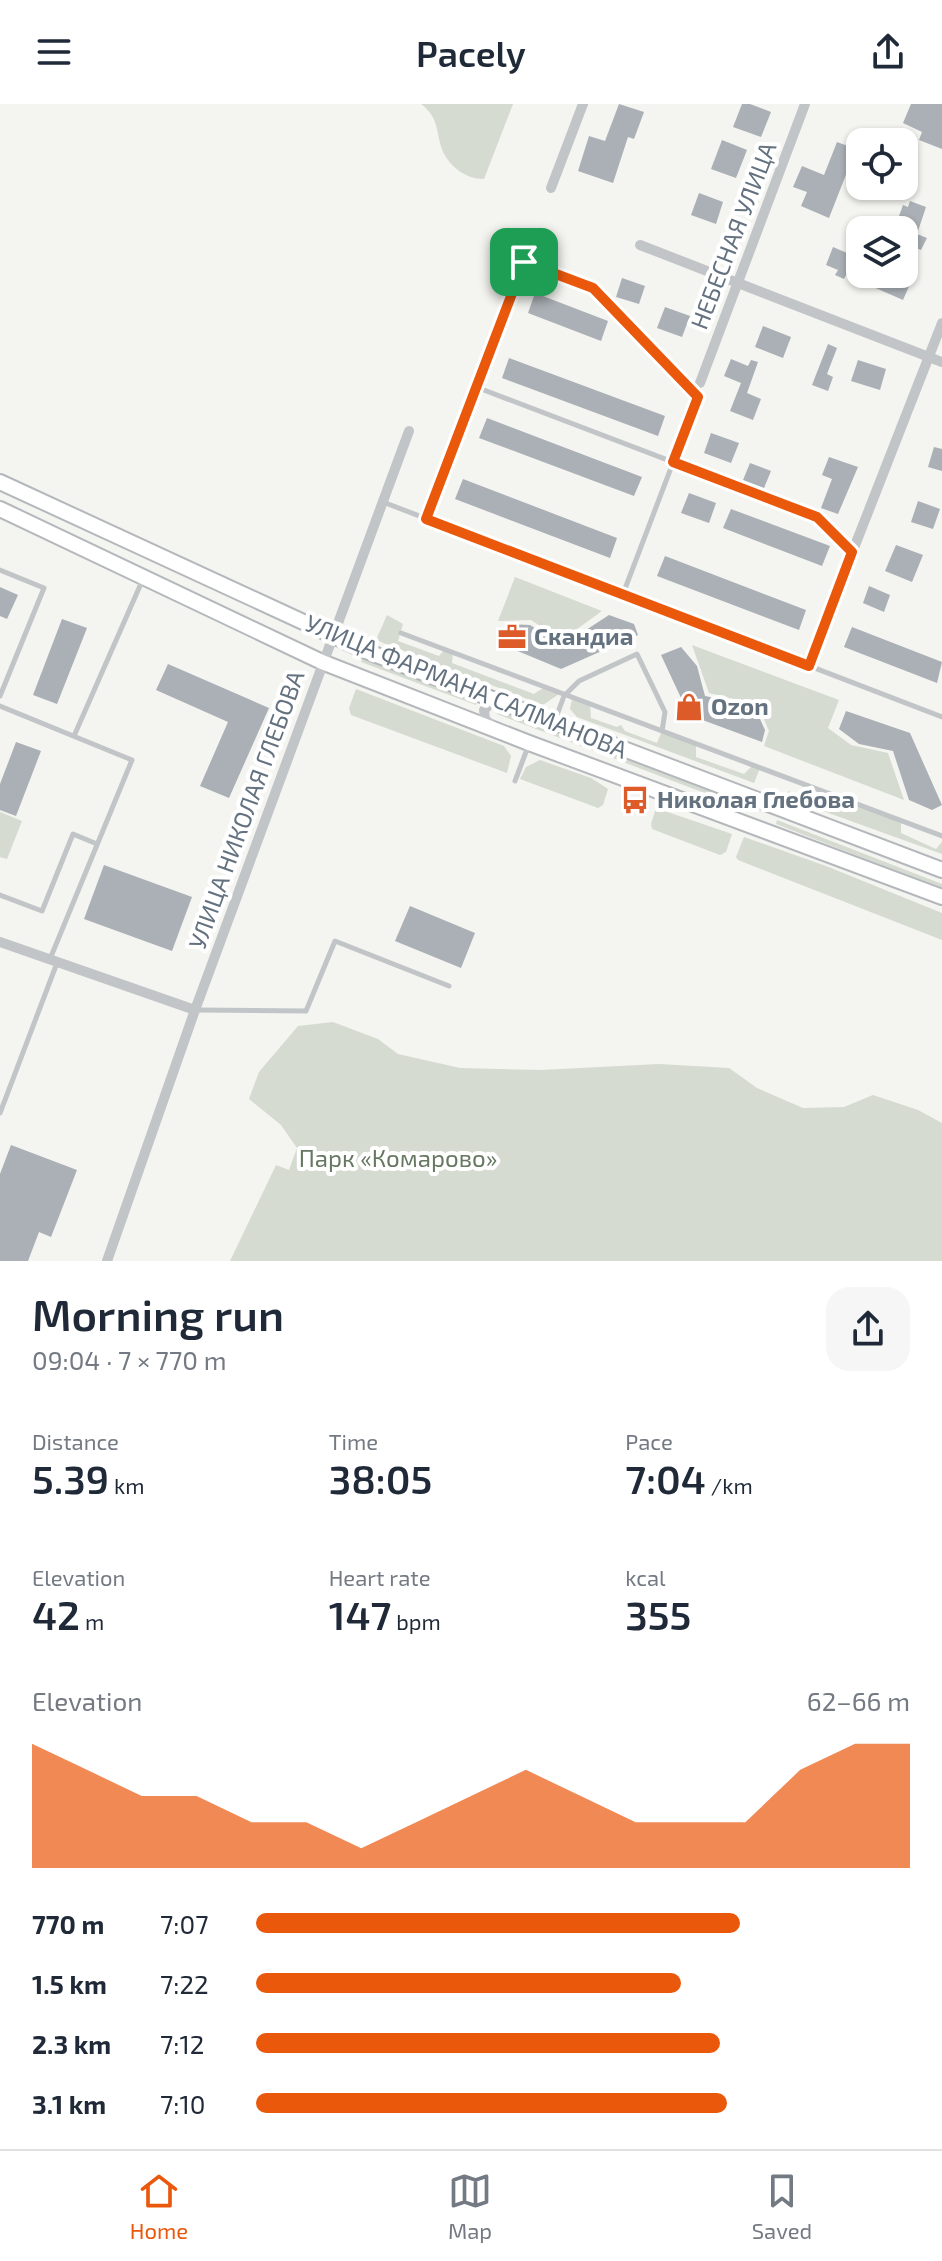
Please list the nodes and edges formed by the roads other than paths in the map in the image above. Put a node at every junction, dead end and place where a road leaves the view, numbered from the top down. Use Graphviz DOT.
graph roads {
  1 [pos="583,104"];
  2 [pos="805,104"];
  3 [pos="551,188"];
  4 [pos="535,232"];
  5 [pos="640,245"];
  6 [pos="524,262"];
  7 [pos="737,284"];
  8 [pos="942,323"];
  9 [pos="929,357"];
  10 [pos="942,362"];
  11 [pos="700,383"];
  12 [pos="476,387"];
  13 [pos="409,431"];
  14 [pos="673,462"];
  15 [pos="0,482"];
  16 [pos="382,502"];
  17 [pos="0,509"];
  18 [pos="426,519"];
  19 [pos="853,550"];
  20 [pos="0,570"];
  21 [pos="143,578"];
  22 [pos="622,594"];
  23 [pos="401,633"];
  24 [pos="333,637"];
  25 [pos="322,662"];
  26 [pos="809,666"];
  27 [pos="0,696"];
  28 [pos="564,696"];
  29 [pos="502,703"];
  30 [pos="0,706"];
  31 [pos="942,717"];
  32 [pos="554,723"];
  33 [pos="493,727"];
  34 [pos="662,731"];
  35 [pos="74,736"];
  36 [pos="529,743"];
  37 [pos="515,781"];
  38 [pos="942,836"];
  39 [pos="97,844"];
  40 [pos="942,870"];
  41 [pos="0,895"];
  42 [pos="942,897"];
  43 [pos="0,942"];
  44 [pos="53,961"];
  45 [pos="449,986"];
  46 [pos="195,1010"];
  47 [pos="0,1113"];
  48 [pos="107,1261"];
  1 -- 3 [label="street"];
  2 -- 7 [label="street, НЕБЕСНАЯ УЛИЦА"];
  4 -- 6 [label="lane"];
  5 -- 7 [label="street"];
  6 -- 12 [label="lane"];
  6 -- 14 [label="lane"];
  7 -- 9 [label="street"];
  7 -- 11 [label="street, НЕБЕСНАЯ УЛИЦА"];
  8 -- 9 [label="street"];
  9 -- 10 [label="street"];
  9 -- 19 [label="street"];
  12 -- 14 [label="lane"];
  12 -- 18 [label="lane"];
  13 -- 16 [label="street, УЛИЦА НИКОЛАЯ ГЛЕБОВА"];
  14 -- 19 [label="lane"];
  14 -- 22 [label="lane"];
  15 -- 24 [label="street, УЛИЦА ФАРМАНА САЛМАНОВА"];
  16 -- 18 [label="lane"];
  16 -- 24 [label="street, УЛИЦА НИКОЛАЯ ГЛЕБОВА"];
  17 -- 21 [label="street, УЛИЦА ФАРМАНА САЛМАНОВА"];
  18 -- 22 [label="lane"];
  19 -- 26 [label="lane"];
  20 -- 27 [label="lane"];
  21 -- 25 [label="street, УЛИЦА ФАРМАНА САЛМАНОВА"];
  21 -- 35 [label="lane"];
  22 -- 26 [label="lane"];
  23 -- 28 [label="lane"];
  24 -- 25 [label="street, УЛИЦА НИКОЛАЯ ГЛЕБОВА"];
  24 -- 29 [label="street, УЛИЦА ФАРМАНА САЛМАНОВА"];
  25 -- 33 [label="street, УЛИЦА ФАРМАНА САЛМАНОВА"];
  25 -- 46 [label="street, УЛИЦА НИКОЛАЯ ГЛЕБОВА"];
  26 -- 31 [label="lane"];
  28 -- 32 [label="lane"];
  28 -- 34 [label="lane"];
  28 -- 34 [label="lane"];
  29 -- 32 [label="street, УЛИЦА ФАРМАНА САЛМАНОВА"];
  29 -- 33 [label="street"];
  30 -- 35 [label="lane"];
  32 -- 40 [label="street, УЛИЦА ФАРМАНА САЛМАНОВА"];
  33 -- 36 [label="street, УЛИЦА ФАРМАНА САЛМАНОВА"];
  34 -- 38 [label="lane"];
  35 -- 39 [label="lane"];
  36 -- 37 [label="lane"];
  36 -- 42 [label="street, УЛИЦА ФАРМАНА САЛМАНОВА"];
  39 -- 41 [label="lane"];
  39 -- 44 [label="lane"];
  43 -- 44 [label="street"];
  44 -- 46 [label="street"];
  44 -- 47 [label="lane"];
  45 -- 46 [label="lane"];
  46 -- 48 [label="street, УЛИЦА НИКОЛАЯ ГЛЕБОВА"];
}
